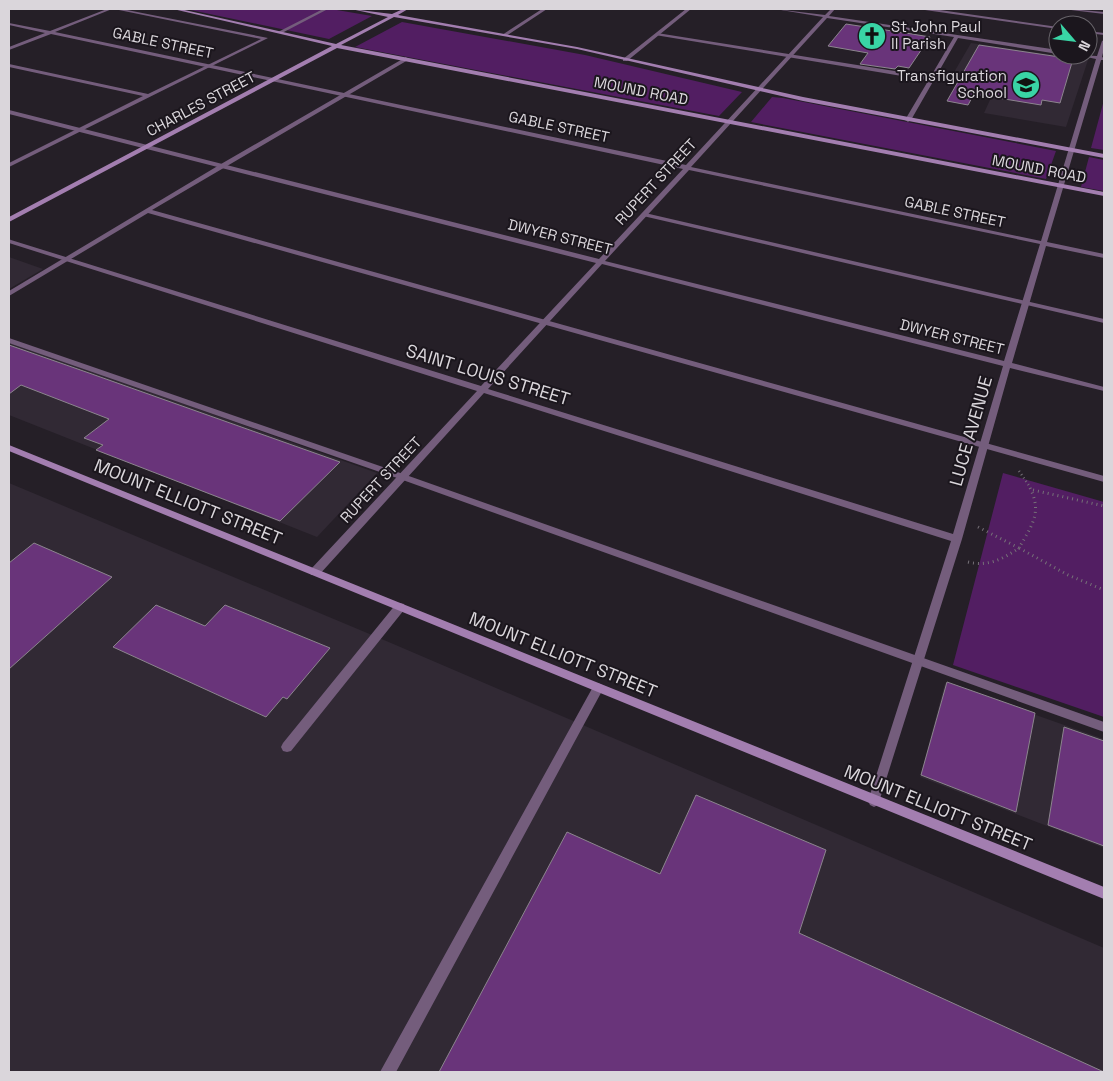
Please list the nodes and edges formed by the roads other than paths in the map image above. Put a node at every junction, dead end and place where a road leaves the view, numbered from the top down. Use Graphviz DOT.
graph roads {
  1 [pos="110,9"];
  2 [pos="116,9"];
  3 [pos="174,9"];
  4 [pos="326,9"];
  5 [pos="353,9"];
  6 [pos="406,9"];
  7 [pos="545,9"];
  8 [pos="689,9"];
  9 [pos="777,9"];
  10 [pos="834,9"];
  11 [pos="925,9"];
  12 [pos="1071,9"];
  13 [pos="1104,13"];
  14 [pos="392,16"];
  15 [pos="827,16"];
  16 [pos="9,24"];
  17 [pos="1048,27"];
  18 [pos="51,32"];
  19 [pos="280,32"];
  20 [pos="657,34"];
  21 [pos="504,35"];
  22 [pos="957,36"];
  23 [pos="1104,41"];
  24 [pos="336,46"];
  25 [pos="9,49"];
  26 [pos="1048,50"];
  27 [pos="790,56"];
  28 [pos="1102,58"];
  29 [pos="406,59"];
  30 [pos="625,60"];
  31 [pos="9,65"];
  32 [pos="211,66"];
  33 [pos="274,79"];
  34 [pos="932,79"];
  35 [pos="760,89"];
  36 [pos="346,94"];
  37 [pos="148,96"];
  38 [pos="9,112"];
  39 [pos="908,120"];
  40 [pos="731,122"];
  41 [pos="81,130"];
  42 [pos="148,146"];
  43 [pos="1072,151"];
  44 [pos="1104,156"];
  45 [pos="9,165"];
  46 [pos="223,165"];
  47 [pos="689,168"];
  48 [pos="1061,186"];
  49 [pos="1104,194"];
  50 [pos="147,211"];
  51 [pos="645,215"];
  52 [pos="9,220"];
  53 [pos="9,241"];
  54 [pos="1044,244"];
  55 [pos="1104,256"];
  56 [pos="66,259"];
  57 [pos="602,262"];
  58 [pos="9,294"];
  59 [pos="1026,303"];
  60 [pos="1104,321"];
  61 [pos="545,323"];
  62 [pos="9,340"];
  63 [pos="1008,365"];
  64 [pos="1104,389"];
  65 [pos="483,390"];
  66 [pos="983,445"];
  67 [pos="9,448"];
  68 [pos="402,477"];
  69 [pos="1104,479"];
  70 [pos="957,539"];
  71 [pos="314,572"];
  72 [pos="400,607"];
  73 [pos="919,660"];
  74 [pos="598,688"];
  75 [pos="1104,726"];
  76 [pos="287,747"];
  77 [pos="874,801"];
  78 [pos="1104,894"];
  79 [pos="388,1072"];
  1 -- 18 [label="street"];
  2 -- 32 [label="street"];
  3 -- 19 [label="main road, MOUND ROAD"];
  4 -- 19 [label="street"];
  5 -- 14 [label="main road, MOUND ROAD"];
  6 -- 14 [label="main road, CHARLES STREET"];
  7 -- 21 [label="street"];
  8 -- 20 [label="street"];
  9 -- 15 [label="street"];
  10 -- 15 [label="street, RUPERT STREET"];
  11 -- 17 [label="street"];
  12 -- 13 [label="street"];
  14 -- 21 [label="main road, MOUND ROAD"];
  14 -- 24 [label="main road, CHARLES STREET"];
  15 -- 22 [label="street"];
  15 -- 27 [label="street, RUPERT STREET"];
  16 -- 18 [label="street, GABLE STREET"];
  18 -- 25 [label="street"];
  18 -- 32 [label="street, GABLE STREET"];
  19 -- 24 [label="main road, MOUND ROAD"];
  20 -- 27 [label="street"];
  20 -- 30 [label="street"];
  21 -- 30 [label="main road, MOUND ROAD"];
  22 -- 26 [label="street"];
  22 -- 34 [label="street"];
  23 -- 28 [label="street, LUCE AVENUE"];
  24 -- 29 [label="main road, MOUND ROAD"];
  24 -- 33 [label="main road, CHARLES STREET"];
  27 -- 34 [label="street"];
  27 -- 35 [label="street, RUPERT STREET"];
  28 -- 43 [label="street, LUCE AVENUE"];
  29 -- 36 [label="street"];
  29 -- 40 [label="main road, MOUND ROAD"];
  30 -- 35 [label="main road, MOUND ROAD"];
  31 -- 37 [label="street"];
  32 -- 33 [label="street, GABLE STREET"];
  32 -- 37 [label="street"];
  33 -- 36 [label="street, GABLE STREET"];
  33 -- 42 [label="main road, CHARLES STREET"];
  34 -- 39 [label="street"];
  35 -- 39 [label="main road, MOUND ROAD"];
  35 -- 40 [label="street, RUPERT STREET"];
  36 -- 46 [label="street"];
  36 -- 47 [label="street, GABLE STREET"];
  37 -- 41 [label="street"];
  38 -- 41 [label="street, DWYER STREET"];
  39 -- 43 [label="main road, MOUND ROAD"];
  40 -- 47 [label="street, RUPERT STREET"];
  40 -- 48 [label="main road, MOUND ROAD"];
  41 -- 42 [label="street, DWYER STREET"];
  41 -- 45 [label="street"];
  42 -- 46 [label="street, DWYER STREET"];
  42 -- 52 [label="main road, CHARLES STREET"];
  43 -- 44 [label="main road, MOUND ROAD"];
  43 -- 48 [label="street, LUCE AVENUE"];
  46 -- 50 [label="street"];
  46 -- 57 [label="street, DWYER STREET"];
  47 -- 51 [label="street, RUPERT STREET"];
  47 -- 54 [label="street, GABLE STREET"];
  48 -- 49 [label="main road, MOUND ROAD"];
  48 -- 54 [label="street, LUCE AVENUE"];
  50 -- 56 [label="street"];
  50 -- 61 [label="street"];
  51 -- 57 [label="street, RUPERT STREET"];
  51 -- 59 [label="street"];
  53 -- 56 [label="street, SAINT LOUIS STREET"];
  54 -- 55 [label="street, GABLE STREET"];
  54 -- 59 [label="street, LUCE AVENUE"];
  56 -- 58 [label="street"];
  56 -- 65 [label="street, SAINT LOUIS STREET"];
  57 -- 61 [label="street, RUPERT STREET"];
  57 -- 63 [label="street, DWYER STREET"];
  59 -- 60 [label="street"];
  59 -- 63 [label="street, LUCE AVENUE"];
  61 -- 65 [label="street, RUPERT STREET"];
  61 -- 66 [label="street"];
  62 -- 68 [label="street"];
  63 -- 64 [label="street, DWYER STREET"];
  63 -- 66 [label="street, LUCE AVENUE"];
  65 -- 68 [label="street, RUPERT STREET"];
  65 -- 70 [label="street, SAINT LOUIS STREET"];
  66 -- 69 [label="street"];
  66 -- 70 [label="street, LUCE AVENUE"];
  67 -- 71 [label="main road, MOUNT ELLIOTT STREET"];
  68 -- 71 [label="street, RUPERT STREET"];
  68 -- 73 [label="street"];
  70 -- 73 [label="street, LUCE AVENUE"];
  71 -- 72 [label="main road, MOUNT ELLIOTT STREET"];
  72 -- 74 [label="main road, MOUNT ELLIOTT STREET"];
  72 -- 76 [label="street"];
  73 -- 75 [label="street"];
  73 -- 77 [label="street, LUCE AVENUE"];
  74 -- 77 [label="main road, MOUNT ELLIOTT STREET"];
  74 -- 79 [label="street"];
  77 -- 78 [label="main road, MOUNT ELLIOTT STREET"];
}
